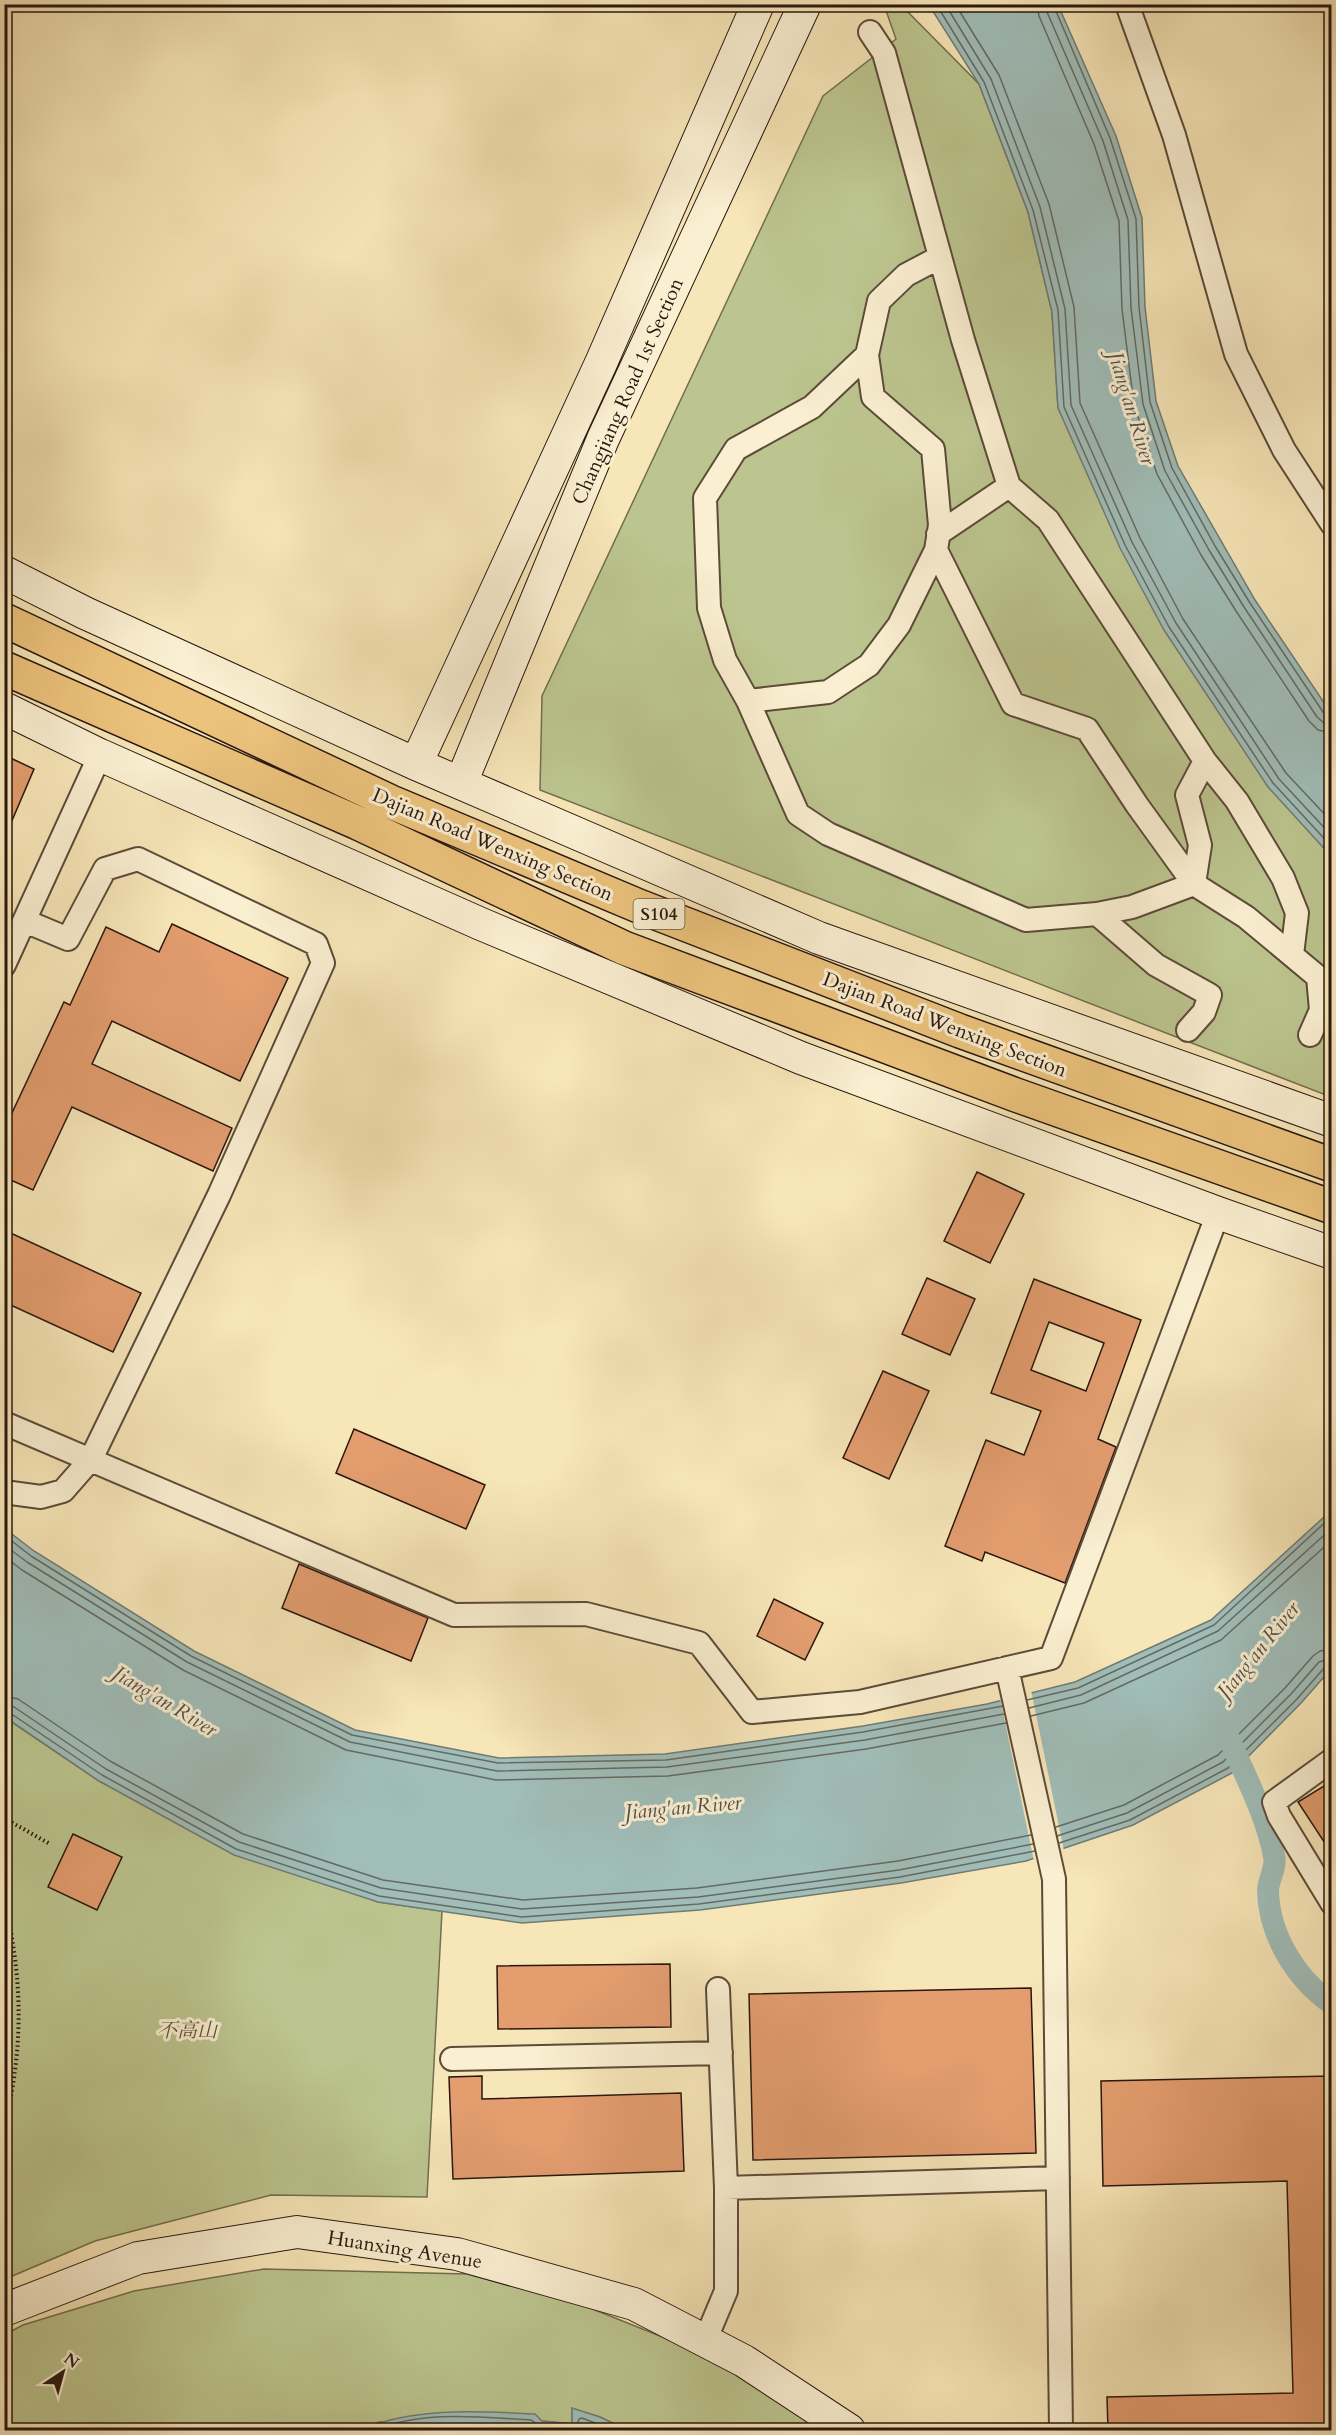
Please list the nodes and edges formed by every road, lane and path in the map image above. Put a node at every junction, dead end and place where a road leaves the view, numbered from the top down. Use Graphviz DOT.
graph roads {
  1 [pos="758,4"];
  2 [pos="805,4"];
  3 [pos="1127,4"];
  4 [pos="870,32"];
  5 [pos="940,257"];
  6 [pos="867,355"];
  7 [pos="1009,486"];
  8 [pos="1332,525"];
  9 [pos="937,542"];
  10 [pos="4,572"];
  11 [pos="4,620"];
  12 [pos="4,668"];
  13 [pos="748,701"];
  14 [pos="4,708"];
  15 [pos="100,755"];
  16 [pos="1205,761"];
  17 [pos="416,764"];
  18 [pos="461,783"];
  19 [pos="1194,884"];
  20 [pos="1097,914"];
  21 [pos="25,921"];
  22 [pos="1292,955"];
  23 [pos="4,965"];
  24 [pos="1188,1030"];
  25 [pos="1310,1035"];
  26 [pos="1332,1121"];
  27 [pos="1332,1165"];
  28 [pos="1332,1207"];
  29 [pos="1218,1213"];
  30 [pos="1332,1253"];
  31 [pos="4,1423"];
  32 [pos="91,1459"];
  33 [pos="4,1492"];
  34 [pos="1007,1668"];
  35 [pos="1332,1760"];
  36 [pos="4,1818"];
  37 [pos="50,1844"];
  38 [pos="4,1898"];
  39 [pos="1332,1903"];
  40 [pos="718,1989"];
  41 [pos="721,2053"];
  42 [pos="452,2059"];
  43 [pos="4,2129"];
  44 [pos="1058,2178"];
  45 [pos="726,2188"];
  46 [pos="4,2310"];
  47 [pos="705,2341"];
  48 [pos="849,2430"];
  49 [pos="1061,2430"];
  1 -- 17 [label="street, Changjiang Road 1st Section"];
  2 -- 18 [label="street, Changjiang Road 1st Section"];
  3 -- 8 [label="street"];
  4 -- 5 [label="street"];
  5 -- 6 [label="street"];
  5 -- 7 [label="street"];
  6 -- 9 [label="street"];
  6 -- 13 [label="street"];
  7 -- 9 [label="street"];
  7 -- 16 [label="street"];
  9 -- 13 [label="street"];
  9 -- 19 [label="street"];
  10 -- 17 [label="street"];
  11 -- 27 [label="main road, Dajian Road Wenxing Section / S104"];
  12 -- 28 [label="main road, Dajian Road Wenxing Section / S104"];
  13 -- 20 [label="street"];
  14 -- 15 [label="street"];
  15 -- 21 [label="street"];
  15 -- 29 [label="street"];
  16 -- 19 [label="street"];
  16 -- 22 [label="street"];
  17 -- 18 [label="street"];
  18 -- 26 [label="street"];
  19 -- 20 [label="street"];
  19 -- 22 [label="street"];
  20 -- 24 [label="street"];
  21 -- 23 [label="street"];
  21 -- 32 [label="street"];
  22 -- 25 [label="street"];
  29 -- 30 [label="street"];
  29 -- 34 [label="street"];
  31 -- 32 [label="street"];
  32 -- 33 [label="street"];
  32 -- 34 [label="street"];
  34 -- 44 [label="street"];
  35 -- 39 [label="street"];
  36 -- 37 [label="path"];
  38 -- 43 [label="path"];
  40 -- 41 [label="street"];
  41 -- 42 [label="street"];
  41 -- 45 [label="street"];
  44 -- 45 [label="street"];
  44 -- 49 [label="street"];
  45 -- 47 [label="street"];
  46 -- 47 [label="street, Huanxing Avenue"];
  47 -- 48 [label="street, Huanxing Avenue"];
}
